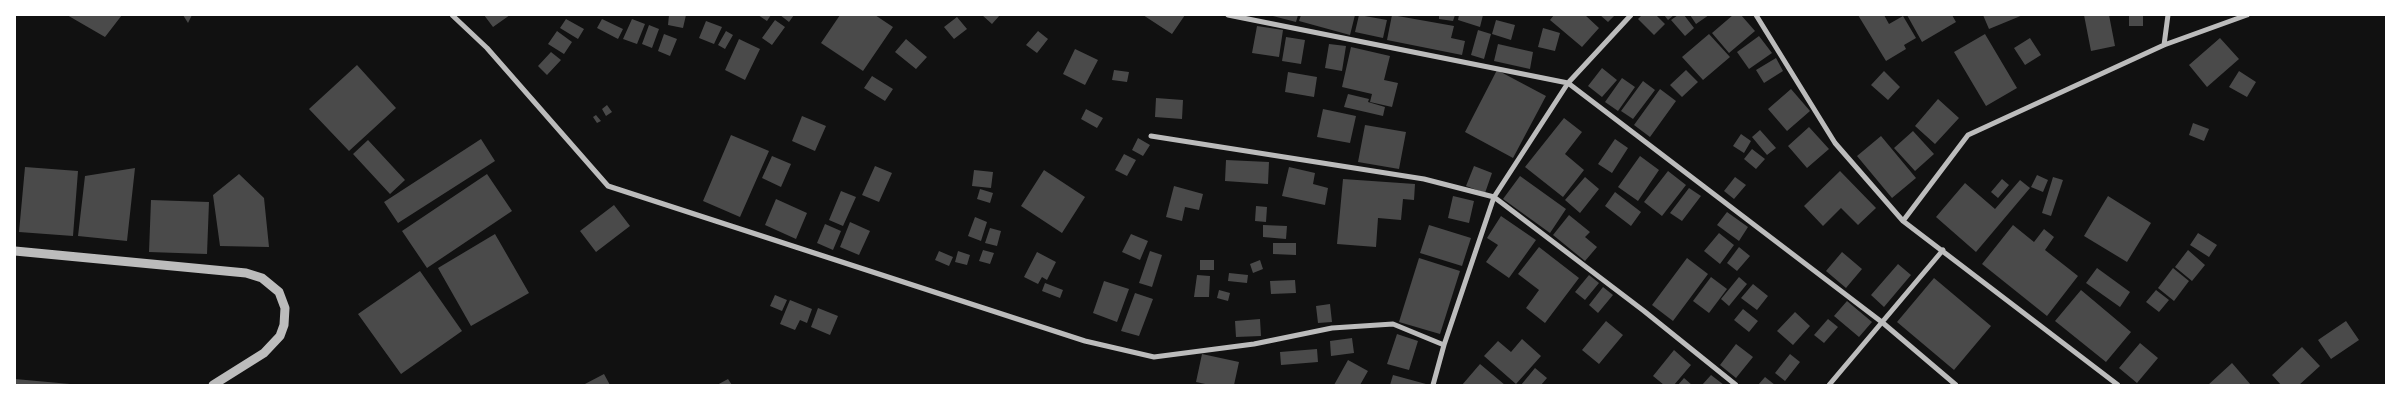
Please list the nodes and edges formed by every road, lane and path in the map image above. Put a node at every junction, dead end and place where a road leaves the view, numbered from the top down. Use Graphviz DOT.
graph roads {
  1 [pos="452,15"];
  2 [pos="1228,15"];
  3 [pos="1631,15"];
  4 [pos="1756,15"];
  5 [pos="2168,15"];
  6 [pos="2247,15"];
  7 [pos="2164,45"];
  8 [pos="1568,83"];
  9 [pos="1151,136"];
  10 [pos="1494,197"];
  11 [pos="1903,221"];
  12 [pos="1943,250"];
  13 [pos="15,251"];
  14 [pos="1883,323"];
  15 [pos="1444,345"];
  16 [pos="213,385"];
  17 [pos="1433,385"];
  18 [pos="1736,385"];
  19 [pos="1829,385"];
  20 [pos="1956,385"];
  21 [pos="2118,385"];
  1 -- 15 [label="street"];
  2 -- 8 [label="street"];
  3 -- 8 [label="street"];
  4 -- 11 [label="street"];
  5 -- 7 [label="street"];
  6 -- 7 [label="street"];
  7 -- 11 [label="street"];
  8 -- 10 [label="street"];
  8 -- 14 [label="street"];
  9 -- 10 [label="street"];
  10 -- 15 [label="street"];
  10 -- 18 [label="street"];
  11 -- 12 [label="street"];
  12 -- 14 [label="street"];
  12 -- 21 [label="street"];
  13 -- 16 [label="street"];
  14 -- 19 [label="street"];
  14 -- 20 [label="street"];
  15 -- 17 [label="street"];
}
